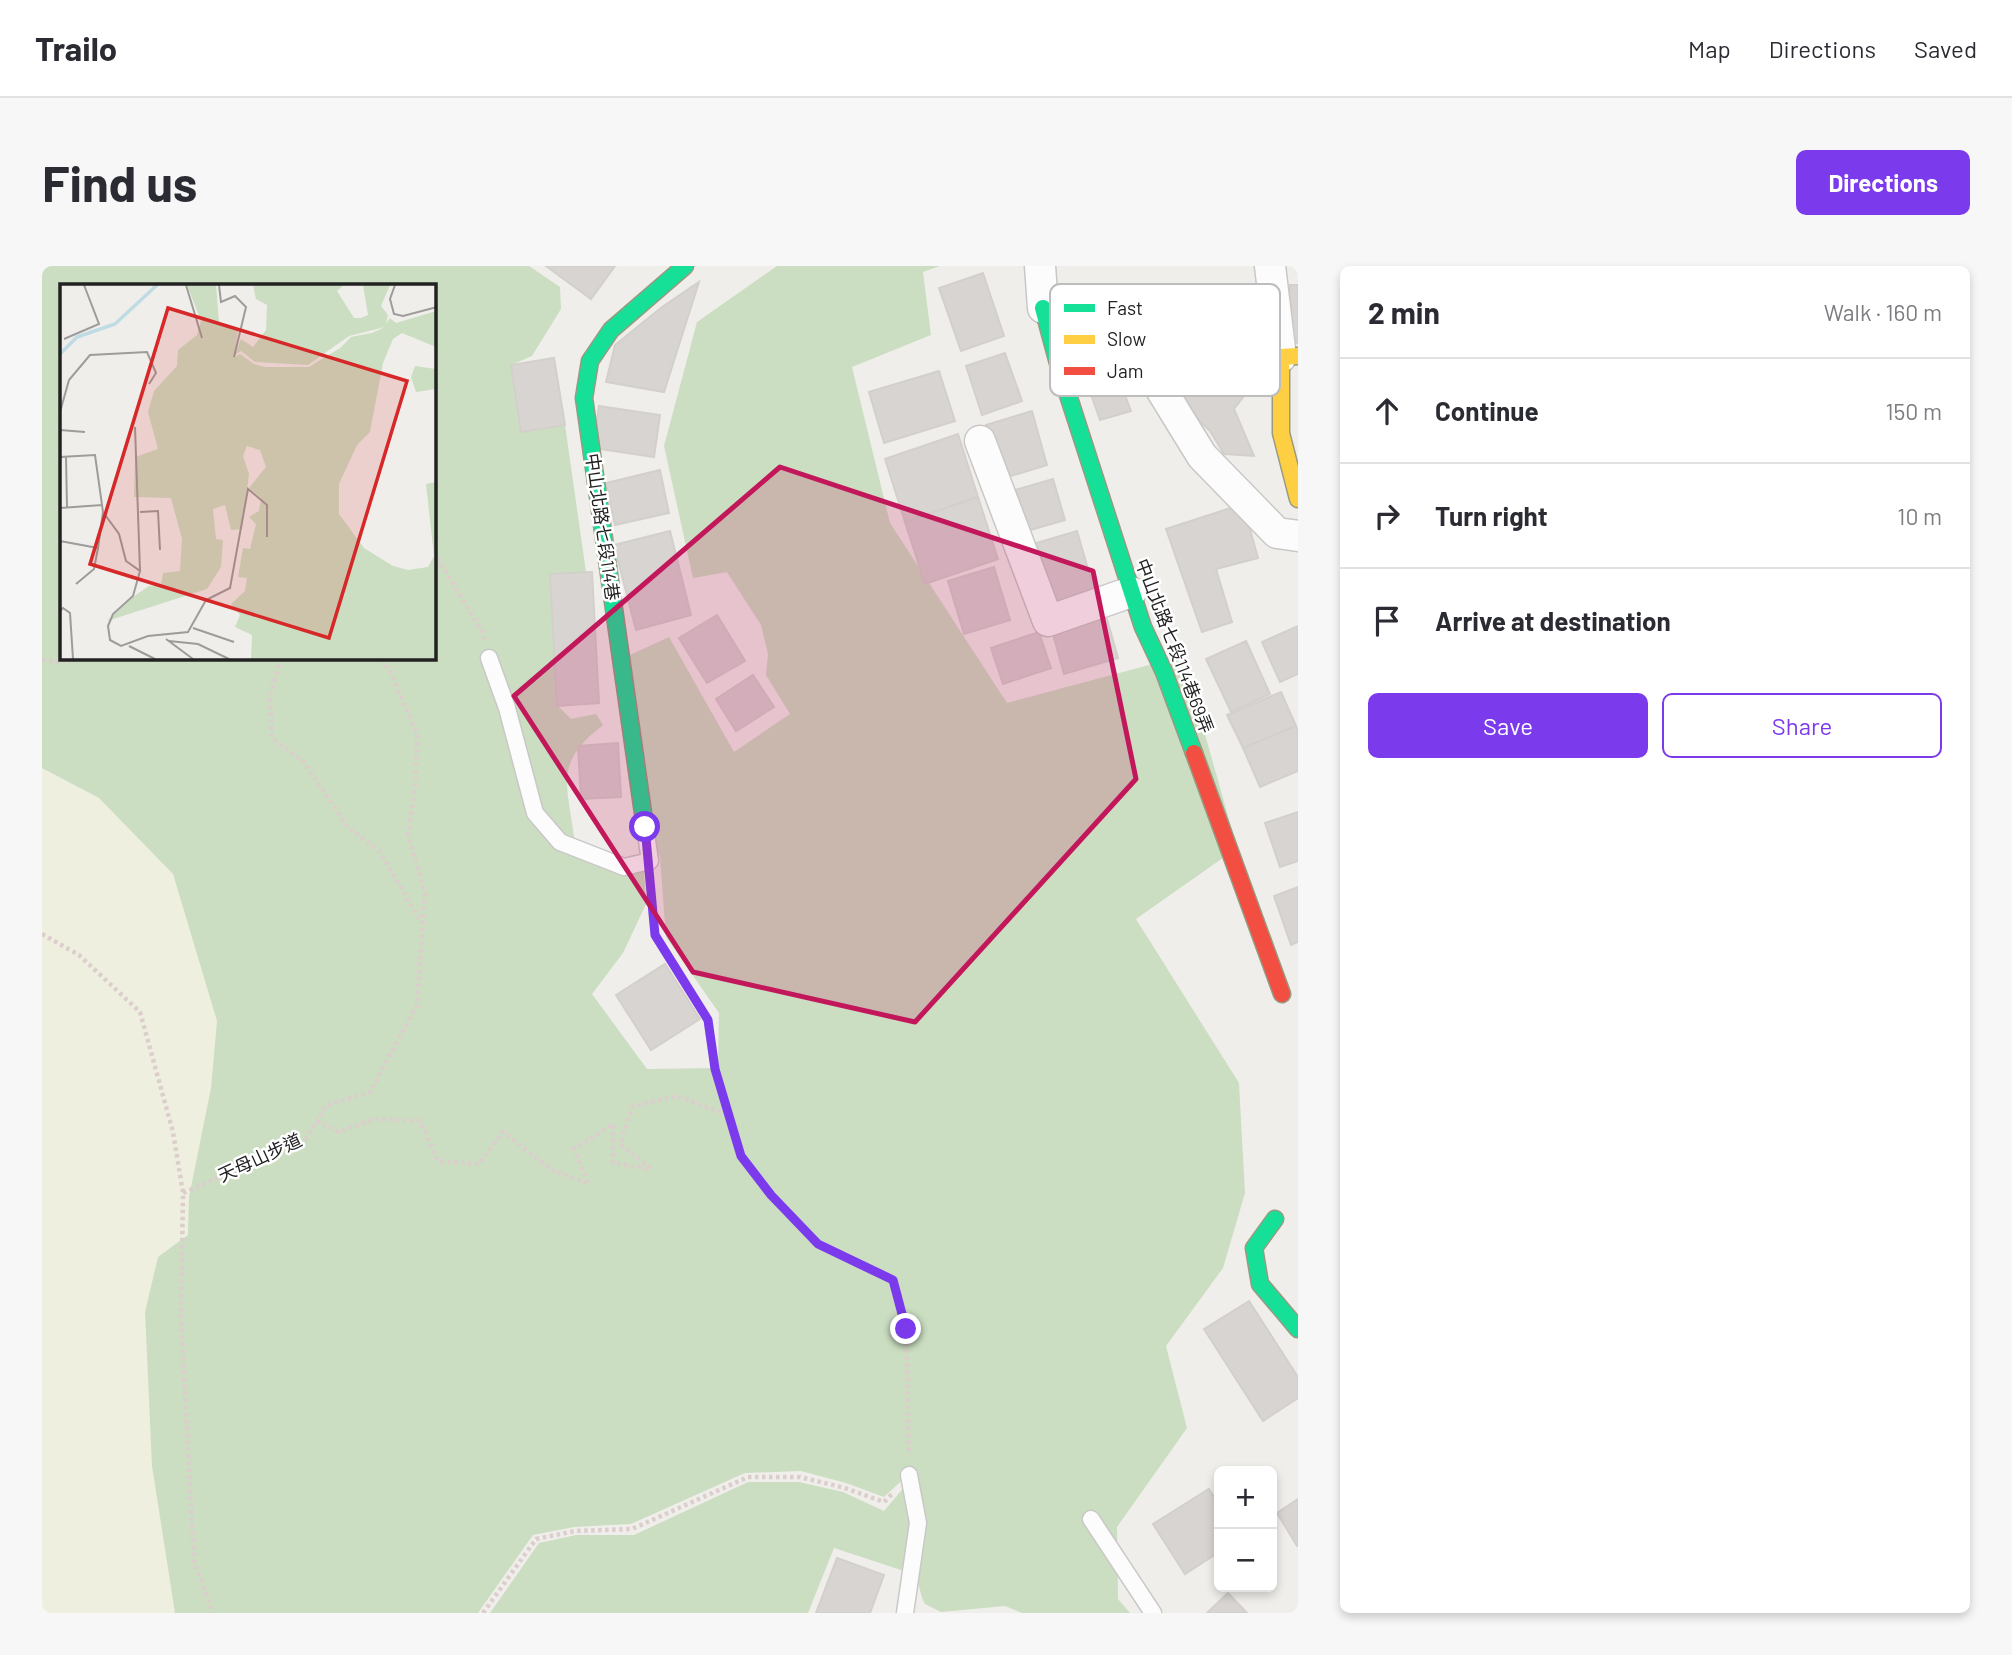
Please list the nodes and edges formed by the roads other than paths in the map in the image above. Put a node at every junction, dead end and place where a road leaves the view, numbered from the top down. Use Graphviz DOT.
graph roads {
  1 [pos="685,266"];
  2 [pos="1040,266"];
  3 [pos="1270,266"];
  4 [pos="1274,284"];
  5 [pos="1050,307"];
  6 [pos="1043,308"];
  7 [pos="1280,311"];
  8 [pos="1050,334"];
  9 [pos="1290,356"];
  10 [pos="1068,396"];
  11 [pos="1165,396"];
  12 [pos="980,441"];
  13 [pos="1298,499"];
  14 [pos="1298,537"];
  15 [pos="1131,592"];
  16 [pos="489,658"];
  17 [pos="645,827"];
  18 [pos="1282,994"];
  19 [pos="1275,1219"];
  20 [pos="1298,1329"];
  21 [pos="909,1475"];
  22 [pos="1091,1519"];
  23 [pos="905,1613"];
  24 [pos="1153,1613"];
  1 -- 17 [label="street, 中山北路七段114巷"];
  2 -- 6 [label="street"];
  3 -- 4 [label="street"];
  5 -- 6 [label="street"];
  6 -- 8 [label="street, 中山北路七段114巷69弄"];
  7 -- 9 [label="street"];
  9 -- 13 [label="street"];
  10 -- 15 [label="street, 中山北路七段114巷69弄"];
  11 -- 14 [label="street"];
  12 -- 15 [label="street"];
  15 -- 18 [label="street, 中山北路七段114巷69弄"];
  16 -- 17 [label="lane"];
  19 -- 20 [label="street"];
  21 -- 23 [label="lane"];
  22 -- 24 [label="lane"];
}
